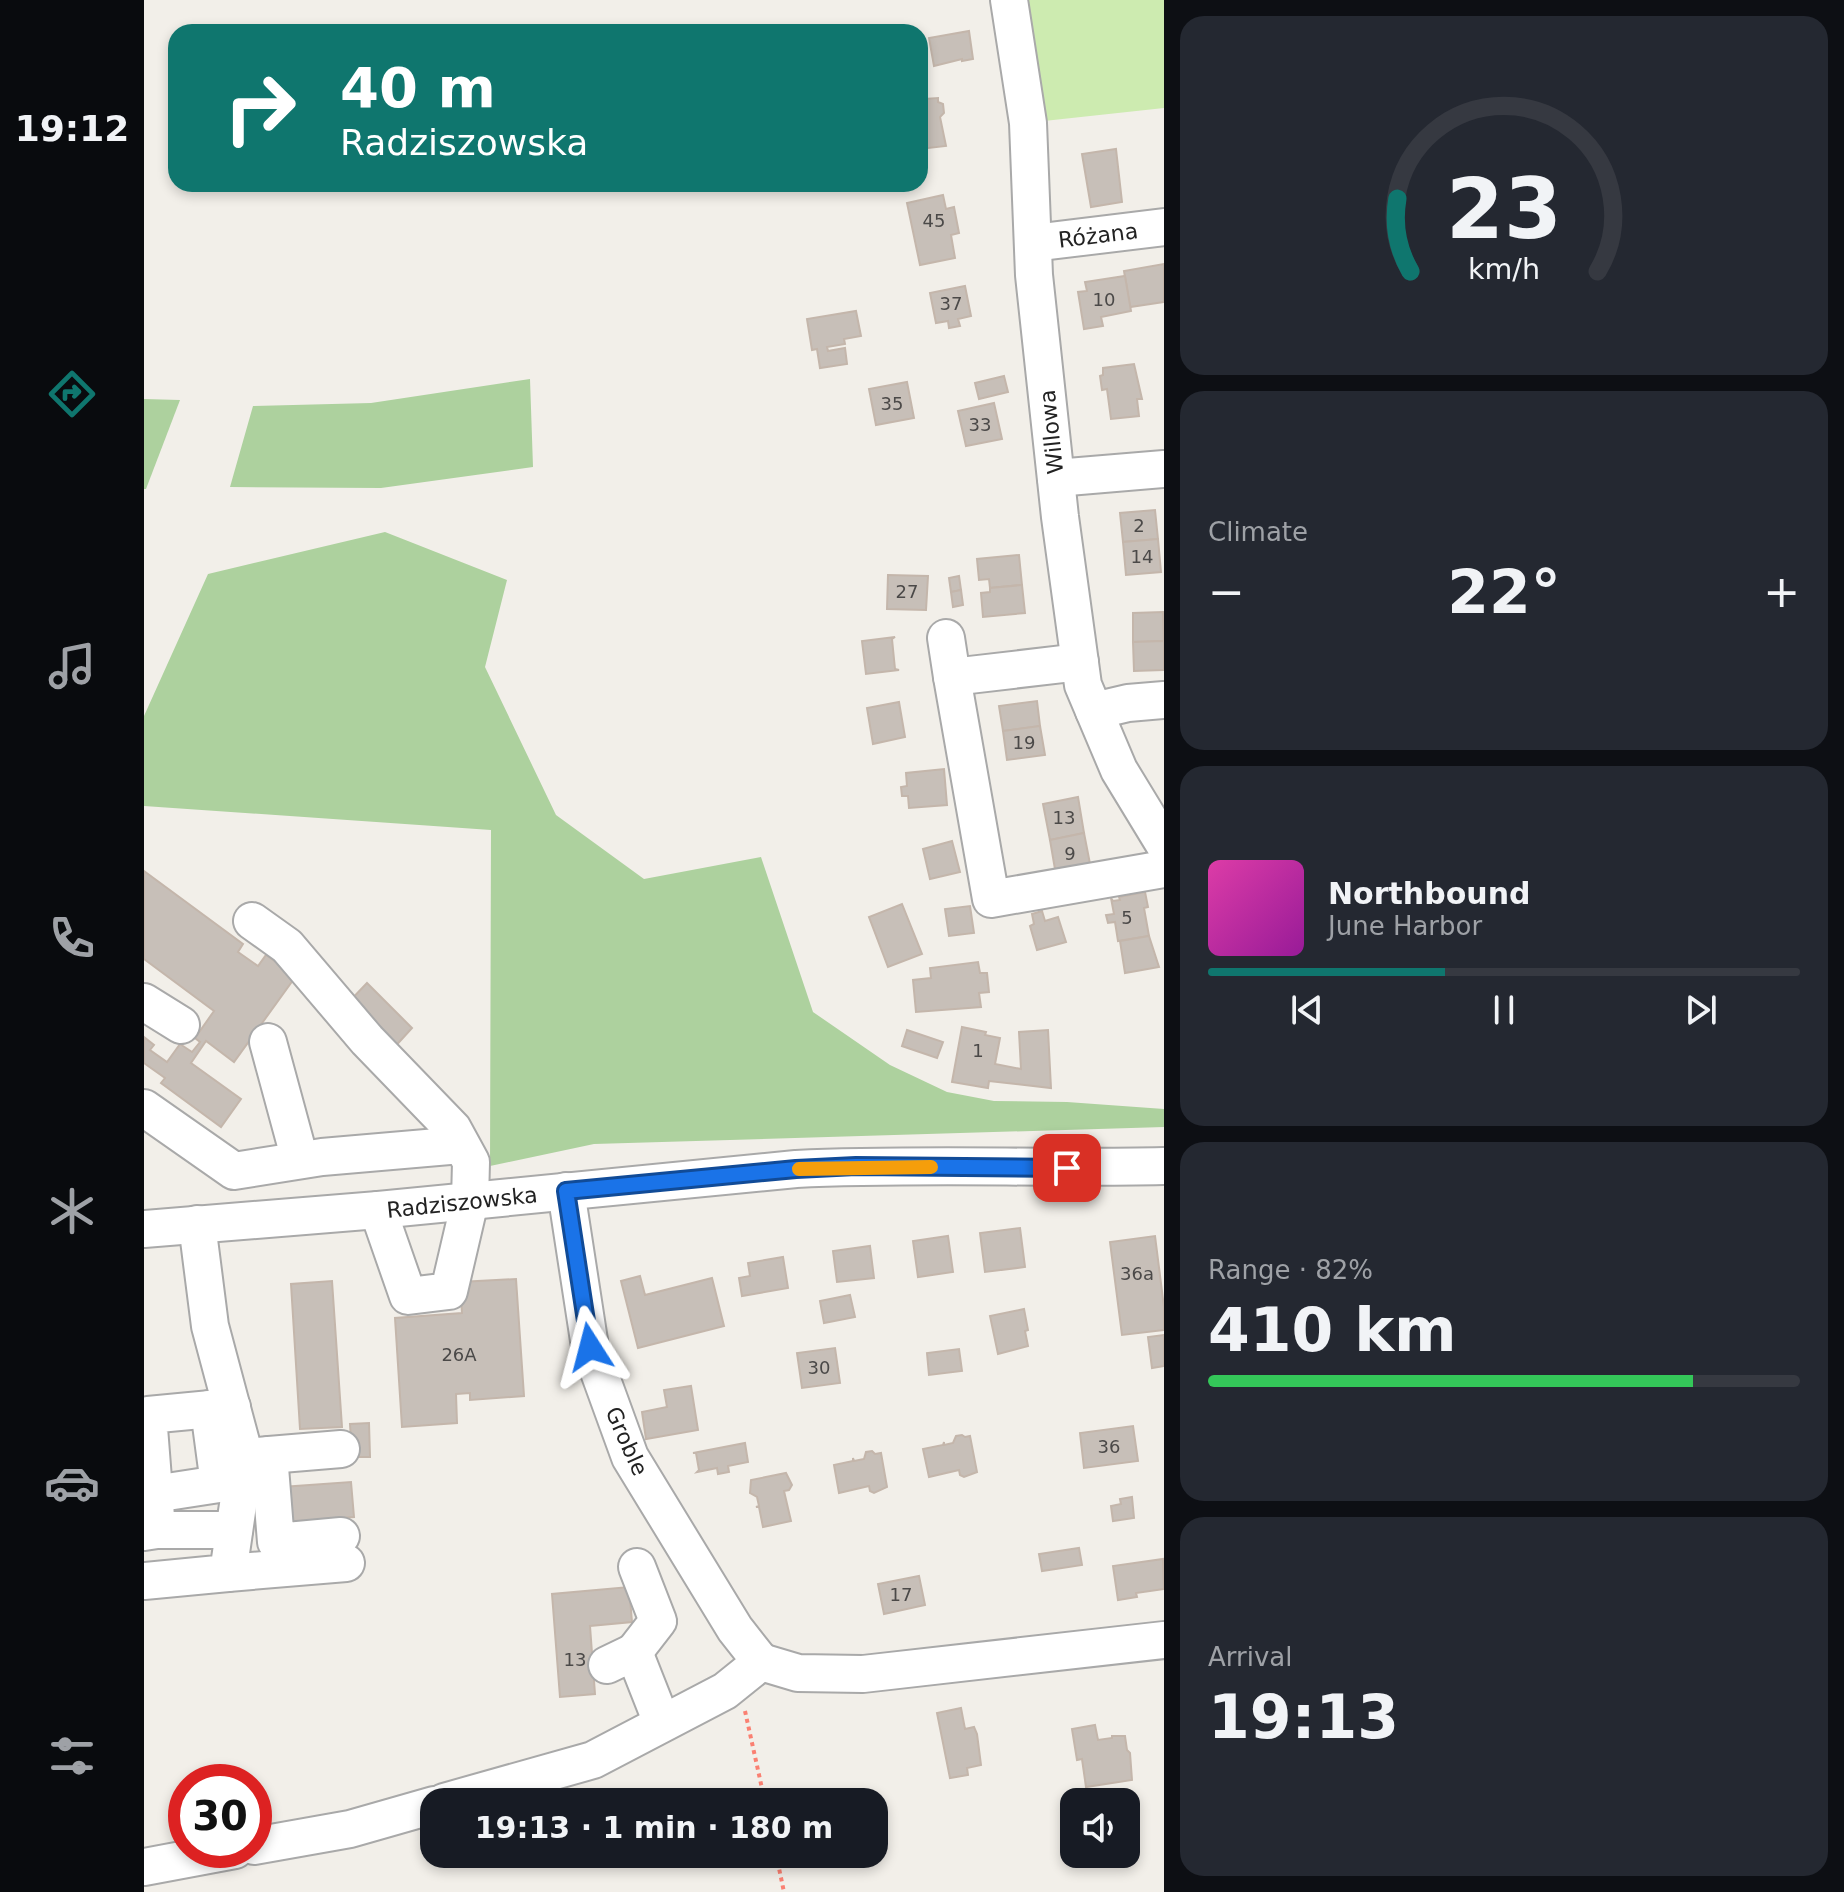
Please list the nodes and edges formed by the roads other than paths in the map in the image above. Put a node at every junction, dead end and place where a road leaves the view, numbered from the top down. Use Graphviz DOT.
graph roads {
  1 [pos="1009,0"];
  2 [pos="1164,227"];
  3 [pos="1033,243"];
  4 [pos="1164,469"];
  5 [pos="1056,478"];
  6 [pos="946,638"];
  7 [pos="1080,662"];
  8 [pos="952,677"];
  9 [pos="1164,700"];
  10 [pos="1094,711"];
  11 [pos="1164,844"];
  12 [pos="1164,869"];
  13 [pos="252,921"];
  14 [pos="144,1002"];
  15 [pos="181,1025"];
  16 [pos="268,1042"];
  17 [pos="144,1108"];
  18 [pos="461,1145"];
  19 [pos="300,1160"];
  20 [pos="1164,1166"];
  21 [pos="566,1191"];
  22 [pos="470,1201"];
  23 [pos="378,1210"];
  24 [pos="197,1224"];
  25 [pos="144,1229"];
  26 [pos="220,1408"];
  27 [pos="341,1449"];
  28 [pos="257,1456"];
  29 [pos="154,1494"];
  30 [pos="234,1530"];
  31 [pos="150,1531"];
  32 [pos="637,1567"];
  33 [pos="228,1573"];
  34 [pos="144,1581"];
  35 [pos="1164,1640"];
  36 [pos="761,1662"];
  37 [pos="662,1723"];
  38 [pos="494,1788"];
  39 [pos="420,1809"];
  40 [pos="272,1843"];
  41 [pos="168,1863"];
  42 [pos="144,1867"];
  1 -- 3 [label="street, Willowa"];
  2 -- 3 [label="street, Różana"];
  3 -- 5 [label="street, Willowa"];
  4 -- 5 [label="street"];
  5 -- 7 [label="street, Willowa"];
  6 -- 8 [label="street"];
  7 -- 8 [label="street"];
  7 -- 10 [label="street, Willowa"];
  8 -- 12 [label="street"];
  9 -- 10 [label="street"];
  10 -- 11 [label="street, Willowa"];
  13 -- 18 [label="street"];
  14 -- 15 [label="street"];
  16 -- 19 [label="street"];
  17 -- 19 [label="street"];
  18 -- 19 [label="street"];
  18 -- 22 [label="street"];
  20 -- 21 [label="street, Radziszowska"];
  21 -- 22 [label="street, Radziszowska"];
  21 -- 36 [label="street, Groble"];
  22 -- 23 [label="street, Radziszowska"];
  22 -- 23 [label="street"];
  23 -- 24 [label="street, Radziszowska"];
  24 -- 25 [label="street, Radziszowska"];
  24 -- 26 [label="street"];
  26 -- 28 [label="street"];
  26 -- 29 [label="street"];
  26 -- 29 [label="street"];
  27 -- 28 [label="street"];
  28 -- 30 [label="street"];
  28 -- 33 [label="street"];
  29 -- 31 [label="street"];
  30 -- 31 [label="street"];
  30 -- 33 [label="street"];
  32 -- 37 [label="street"];
  33 -- 34 [label="street"];
  35 -- 36 [label="street"];
  36 -- 37 [label="street"];
  37 -- 38 [label="street"];
  39 -- 40 [label="street"];
  41 -- 42 [label="street"];
}
